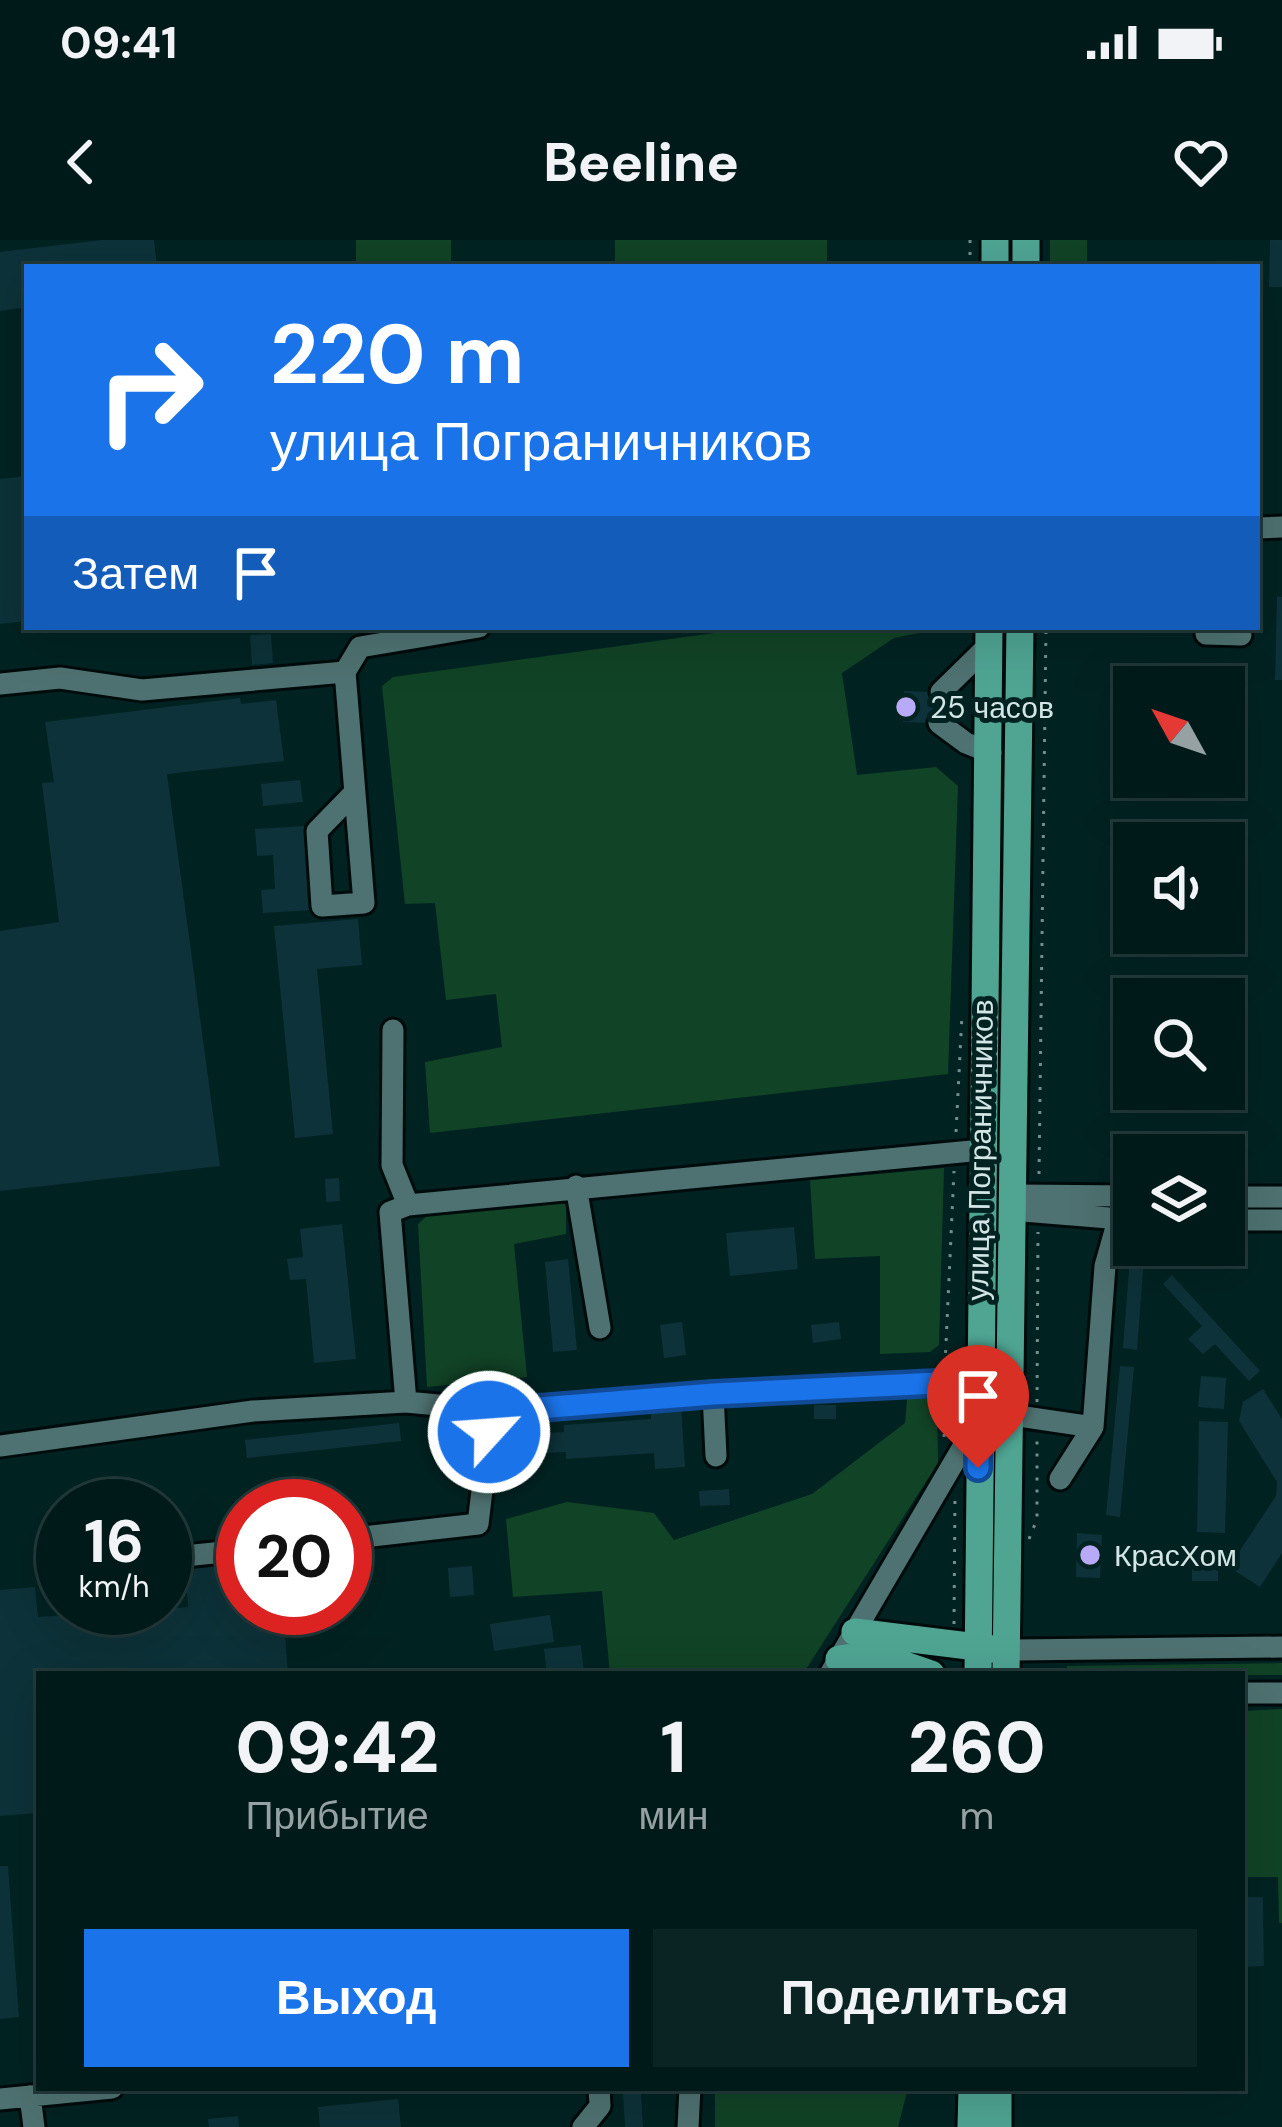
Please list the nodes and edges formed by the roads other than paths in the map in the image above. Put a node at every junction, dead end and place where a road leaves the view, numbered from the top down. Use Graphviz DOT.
graph roads {
  1 [pos="460,630"];
  2 [pos="1020,630"];
  3 [pos="1206,630"];
  4 [pos="1241,635"];
  5 [pos="989,636"];
  6 [pos="345,672"];
  7 [pos="0,684"];
  8 [pos="941,692"];
  9 [pos="939,724"];
  10 [pos="991,753"];
  11 [pos="354,793"];
  12 [pos="988,853"];
  13 [pos="1018,853"];
  14 [pos="1016,946"];
  15 [pos="985,956"];
  16 [pos="393,1030"];
  17 [pos="982,1150"];
  18 [pos="577,1186"];
  19 [pos="1113,1197"];
  20 [pos="1245,1197"];
  21 [pos="1282,1197"];
  22 [pos="1024,1203"];
  23 [pos="408,1204"];
  24 [pos="1113,1218"];
  25 [pos="1245,1220"];
  26 [pos="1282,1220"];
  27 [pos="1113,1240"];
  28 [pos="599,1328"];
  29 [pos="979,1381"];
  30 [pos="713,1394"];
  31 [pos="406,1402"];
  32 [pos="502,1411"];
  33 [pos="1024,1416"];
  34 [pos="978,1420"];
  35 [pos="1093,1427"];
  36 [pos="0,1446"];
  37 [pos="716,1456"];
  38 [pos="1060,1479"];
  39 [pos="372,1536"];
  40 [pos="855,1632"];
  41 [pos="1282,1647"];
  42 [pos="984,1658"];
  43 [pos="834,1666"];
  44 [pos="922,1671"];
  45 [pos="1245,1694"];
  46 [pos="1282,1694"];
  47 [pos="81,2091"];
  48 [pos="598,2091"];
  49 [pos="690,2091"];
  50 [pos="972,2091"];
  51 [pos="998,2091"];
  52 [pos="30,2096"];
  53 [pos="0,2099"];
  54 [pos="34,2127"];
  55 [pos="583,2127"];
  56 [pos="688,2127"];
  57 [pos="971,2127"];
  58 [pos="998,2127"];
  1 -- 6 [label="street"];
  2 -- 13 [label="main road, улица Пограничников"];
  3 -- 4 [label="street"];
  5 -- 8 [label="street"];
  5 -- 10 [label="main road, улица Пограничников"];
  6 -- 7 [label="street"];
  6 -- 11 [label="street"];
  9 -- 10 [label="street"];
  10 -- 12 [label="main road, улица Пограничников"];
  11 -- 11 [label="street"];
  12 -- 13 [label="main road"];
  12 -- 15 [label="main road, улица Пограничников"];
  13 -- 14 [label="main road, улица Пограничников"];
  14 -- 15 [label="main road"];
  14 -- 22 [label="main road, улица Пограничников"];
  15 -- 17 [label="main road, улица Пограничников"];
  16 -- 23 [label="street"];
  17 -- 18 [label="street"];
  17 -- 29 [label="main road, улица Пограничников"];
  18 -- 23 [label="street"];
  18 -- 28 [label="street"];
  19 -- 22 [label="street"];
  20 -- 21 [label="street"];
  22 -- 24 [label="street"];
  22 -- 33 [label="main road, улица Пограничников"];
  23 -- 31 [label="street"];
  25 -- 26 [label="street"];
  27 -- 35 [label="street"];
  29 -- 30 [label="street"];
  29 -- 34 [label="main road, улица Пограничников"];
  30 -- 32 [label="street"];
  30 -- 37 [label="street"];
  31 -- 32 [label="street"];
  31 -- 36 [label="street"];
  32 -- 39 [label="street"];
  33 -- 35 [label="street"];
  33 -- 42 [label="main road, улица Пограничников"];
  34 -- 40 [label="street"];
  34 -- 42 [label="main road, улица Пограничников"];
  35 -- 38 [label="street"];
  40 -- 42 [label="main road"];
  40 -- 43 [label="street"];
  41 -- 42 [label="street"];
  43 -- 44 [label="main road"];
  45 -- 46 [label="street"];
  47 -- 52 [label="street"];
  48 -- 55 [label="street"];
  49 -- 56 [label="street"];
  50 -- 57 [label="main road"];
  51 -- 58 [label="main road"];
  52 -- 53 [label="street"];
  52 -- 54 [label="street"];
}
